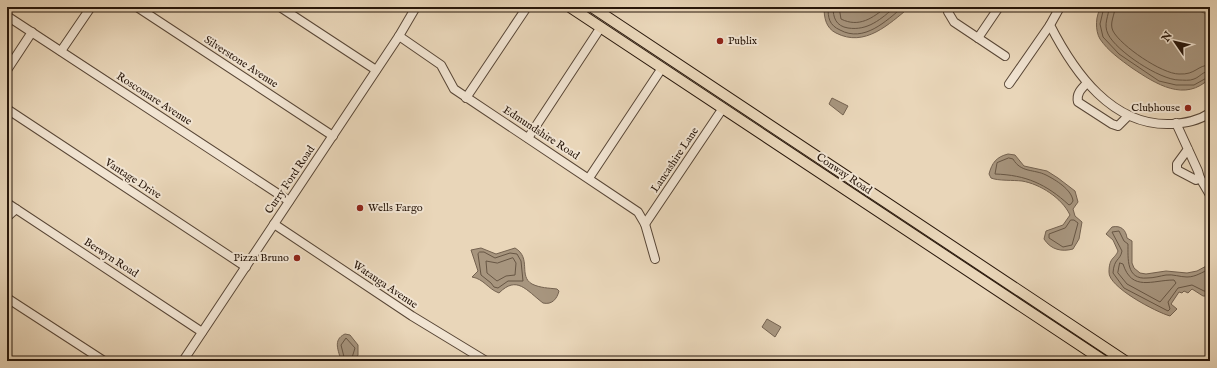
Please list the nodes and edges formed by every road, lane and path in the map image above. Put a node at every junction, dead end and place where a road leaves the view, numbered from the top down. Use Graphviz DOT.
graph roads {
  1 [pos="91,7"];
  2 [pos="136,7"];
  3 [pos="280,7"];
  4 [pos="527,7"];
  5 [pos="570,7"];
  6 [pos="592,7"];
  7 [pos="948,7"];
  8 [pos="999,7"];
  9 [pos="1060,7"];
  10 [pos="417,8"];
  11 [pos="7,16"];
  12 [pos="1050,25"];
  13 [pos="601,27"];
  14 [pos="32,32"];
  15 [pos="399,36"];
  16 [pos="978,38"];
  17 [pos="629,45"];
  18 [pos="61,51"];
  19 [pos="1005,56"];
  20 [pos="667,57"];
  21 [pos="662,68"];
  22 [pos="7,70"];
  23 [pos="376,70"];
  24 [pos="689,72"];
  25 [pos="1087,83"];
  26 [pos="1009,84"];
  27 [pos="466,98"];
  28 [pos="723,108"];
  29 [pos="7,109"];
  30 [pos="1210,114"];
  31 [pos="1128,116"];
  32 [pos="1176,123"];
  33 [pos="760,133"];
  34 [pos="333,136"];
  35 [pos="528,138"];
  36 [pos="798,144"];
  37 [pos="1188,149"];
  38 [pos="588,178"];
  39 [pos="1200,178"];
  40 [pos="870,191"];
  41 [pos="1210,195"];
  42 [pos="289,201"];
  43 [pos="864,202"];
  44 [pos="7,203"];
  45 [pos="16,209"];
  46 [pos="7,217"];
  47 [pos="274,224"];
  48 [pos="645,224"];
  49 [pos="655,259"];
  50 [pos="246,266"];
  51 [pos="7,298"];
  52 [pos="1033,314"];
  53 [pos="1069,324"];
  54 [pos="202,332"];
  55 [pos="104,361"];
  56 [pos="183,361"];
  57 [pos="486,361"];
  58 [pos="1104,361"];
  59 [pos="1125,361"];
  1 -- 18 [label="street"];
  2 -- 34 [label="street, Silverstone Avenue"];
  3 -- 23 [label="street"];
  4 -- 27 [label="street"];
  5 -- 13 [label="main road, Conway Road"];
  6 -- 20 [label="main road, Conway Road"];
  7 -- 16 [label="street"];
  8 -- 16 [label="street"];
  9 -- 12 [label="street"];
  10 -- 15 [label="street, Curry Ford Road"];
  11 -- 14 [label="street, Roscomare Avenue"];
  12 -- 25 [label="street"];
  12 -- 26 [label="street"];
  13 -- 17 [label="main road, Conway Road"];
  13 -- 35 [label="street"];
  14 -- 18 [label="street, Roscomare Avenue"];
  14 -- 22 [label="street"];
  15 -- 23 [label="street, Curry Ford Road"];
  15 -- 27 [label="street, Edmundshire Road"];
  16 -- 19 [label="street"];
  17 -- 20 [label="main road"];
  17 -- 21 [label="main road, Conway Road"];
  18 -- 42 [label="street, Roscomare Avenue"];
  20 -- 24 [label="main road, Conway Road"];
  21 -- 24 [label="main road"];
  21 -- 28 [label="main road, Conway Road"];
  21 -- 38 [label="street"];
  23 -- 34 [label="street, Curry Ford Road"];
  24 -- 36 [label="main road, Conway Road"];
  25 -- 31 [label="street"];
  25 -- 31 [label="street"];
  27 -- 35 [label="street, Edmundshire Road"];
  28 -- 33 [label="main road, Conway Road"];
  28 -- 48 [label="street, Lancashire Lane"];
  29 -- 50 [label="street, Vantage Drive"];
  30 -- 32 [label="street"];
  31 -- 32 [label="street"];
  32 -- 37 [label="street"];
  33 -- 36 [label="main road"];
  33 -- 43 [label="main road, Conway Road"];
  34 -- 42 [label="street, Curry Ford Road"];
  35 -- 38 [label="street, Edmundshire Road"];
  36 -- 40 [label="main road, Conway Road"];
  37 -- 39 [label="street"];
  37 -- 39 [label="street"];
  38 -- 48 [label="street, Edmundshire Road"];
  39 -- 41 [label="street"];
  40 -- 43 [label="street"];
  40 -- 53 [label="main road, Conway Road"];
  42 -- 47 [label="street, Curry Ford Road"];
  43 -- 52 [label="main road, Conway Road"];
  44 -- 45 [label="street, Berwyn Road"];
  45 -- 46 [label="street"];
  45 -- 54 [label="street, Berwyn Road"];
  47 -- 50 [label="street, Curry Ford Road"];
  47 -- 57 [label="street, Watauga Avenue"];
  48 -- 49 [label="street, Edmundshire Road"];
  50 -- 54 [label="street, Curry Ford Road"];
  51 -- 55 [label="street"];
  52 -- 53 [label="main road"];
  52 -- 58 [label="main road, Conway Road"];
  53 -- 59 [label="main road, Conway Road"];
  54 -- 56 [label="street, Curry Ford Road"];
}
